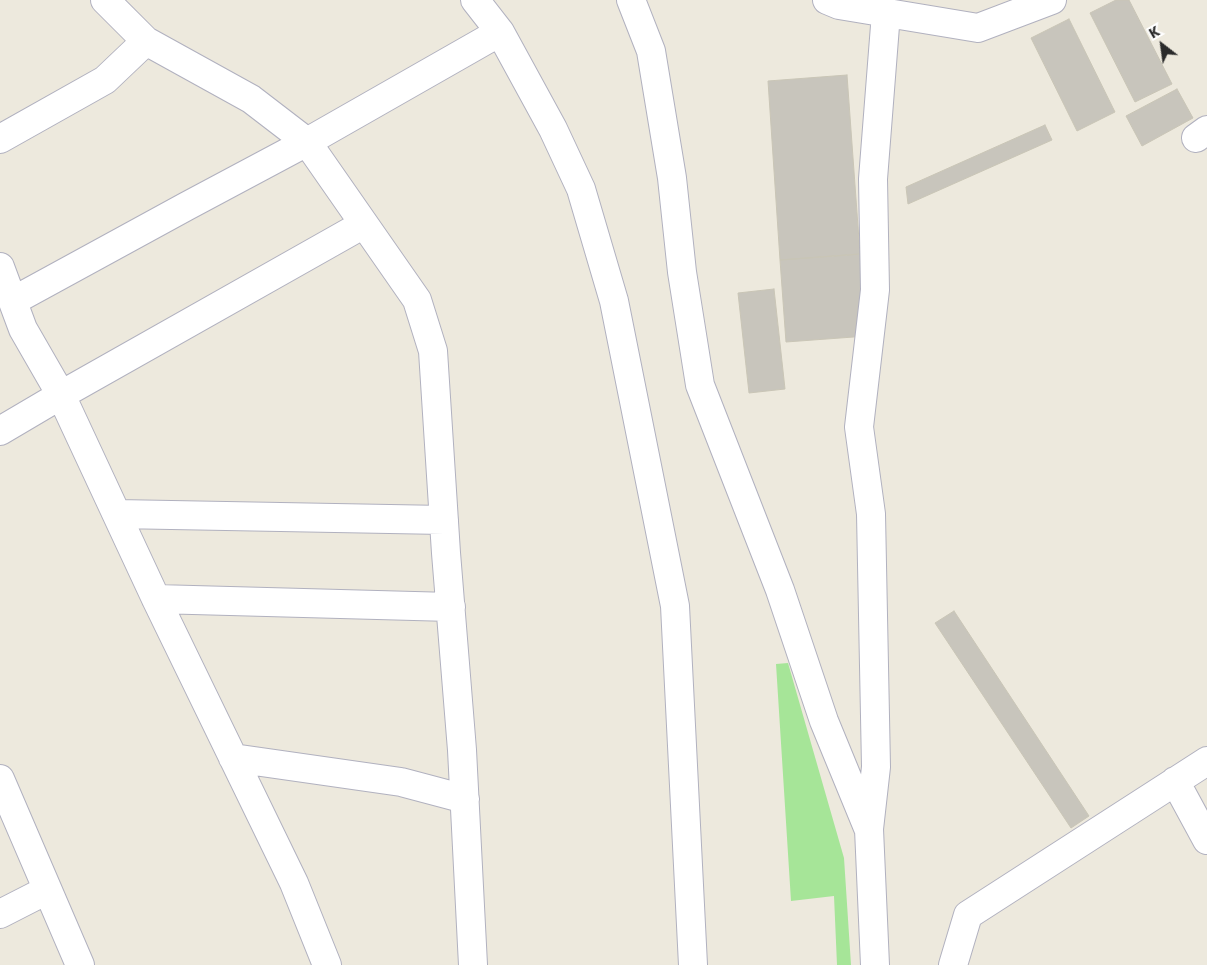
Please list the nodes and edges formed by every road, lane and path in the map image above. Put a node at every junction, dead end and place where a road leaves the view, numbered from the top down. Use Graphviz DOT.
graph roads {
  1 [pos="105,0"];
  2 [pos="475,0"];
  3 [pos="631,0"];
  4 [pos="827,0"];
  5 [pos="1052,0"];
  6 [pos="886,13"];
  7 [pos="500,32"];
  8 [pos="146,41"];
  9 [pos="0,139"];
  10 [pos="307,142"];
  11 [pos="364,224"];
  12 [pos="0,267"];
  13 [pos="6,306"];
  14 [pos="61,395"];
  15 [pos="0,431"];
  16 [pos="117,514"];
  17 [pos="444,520"];
  18 [pos="156,599"];
  19 [pos="450,607"];
  20 [pos="234,758"];
  21 [pos="1207,761"];
  22 [pos="0,779"];
  23 [pos="1176,781"];
  24 [pos="465,799"];
  25 [pos="869,829"];
  26 [pos="1207,840"];
  27 [pos="47,890"];
  28 [pos="0,914"];
  29 [pos="80,965"];
  30 [pos="327,965"];
  31 [pos="474,965"];
  32 [pos="693,965"];
  33 [pos="875,965"];
  34 [pos="953,965"];
  1 -- 8 [label="street"];
  2 -- 7 [label="street"];
  3 -- 25 [label="street"];
  4 -- 6 [label="street"];
  5 -- 6 [label="street"];
  6 -- 25 [label="street"];
  7 -- 10 [label="street"];
  7 -- 32 [label="street"];
  8 -- 9 [label="street"];
  8 -- 10 [label="street"];
  10 -- 11 [label="street"];
  10 -- 13 [label="street"];
  11 -- 14 [label="street"];
  11 -- 17 [label="street"];
  12 -- 13 [label="street"];
  13 -- 14 [label="street"];
  14 -- 15 [label="street"];
  14 -- 16 [label="street"];
  16 -- 17 [label="street"];
  16 -- 18 [label="street"];
  17 -- 19 [label="street"];
  18 -- 19 [label="street"];
  18 -- 20 [label="street"];
  19 -- 24 [label="street"];
  20 -- 24 [label="street"];
  20 -- 30 [label="street"];
  21 -- 23 [label="street"];
  22 -- 27 [label="street"];
  23 -- 26 [label="street"];
  23 -- 34 [label="street"];
  24 -- 31 [label="street"];
  25 -- 33 [label="street"];
  27 -- 28 [label="street"];
  27 -- 29 [label="street"];
}
